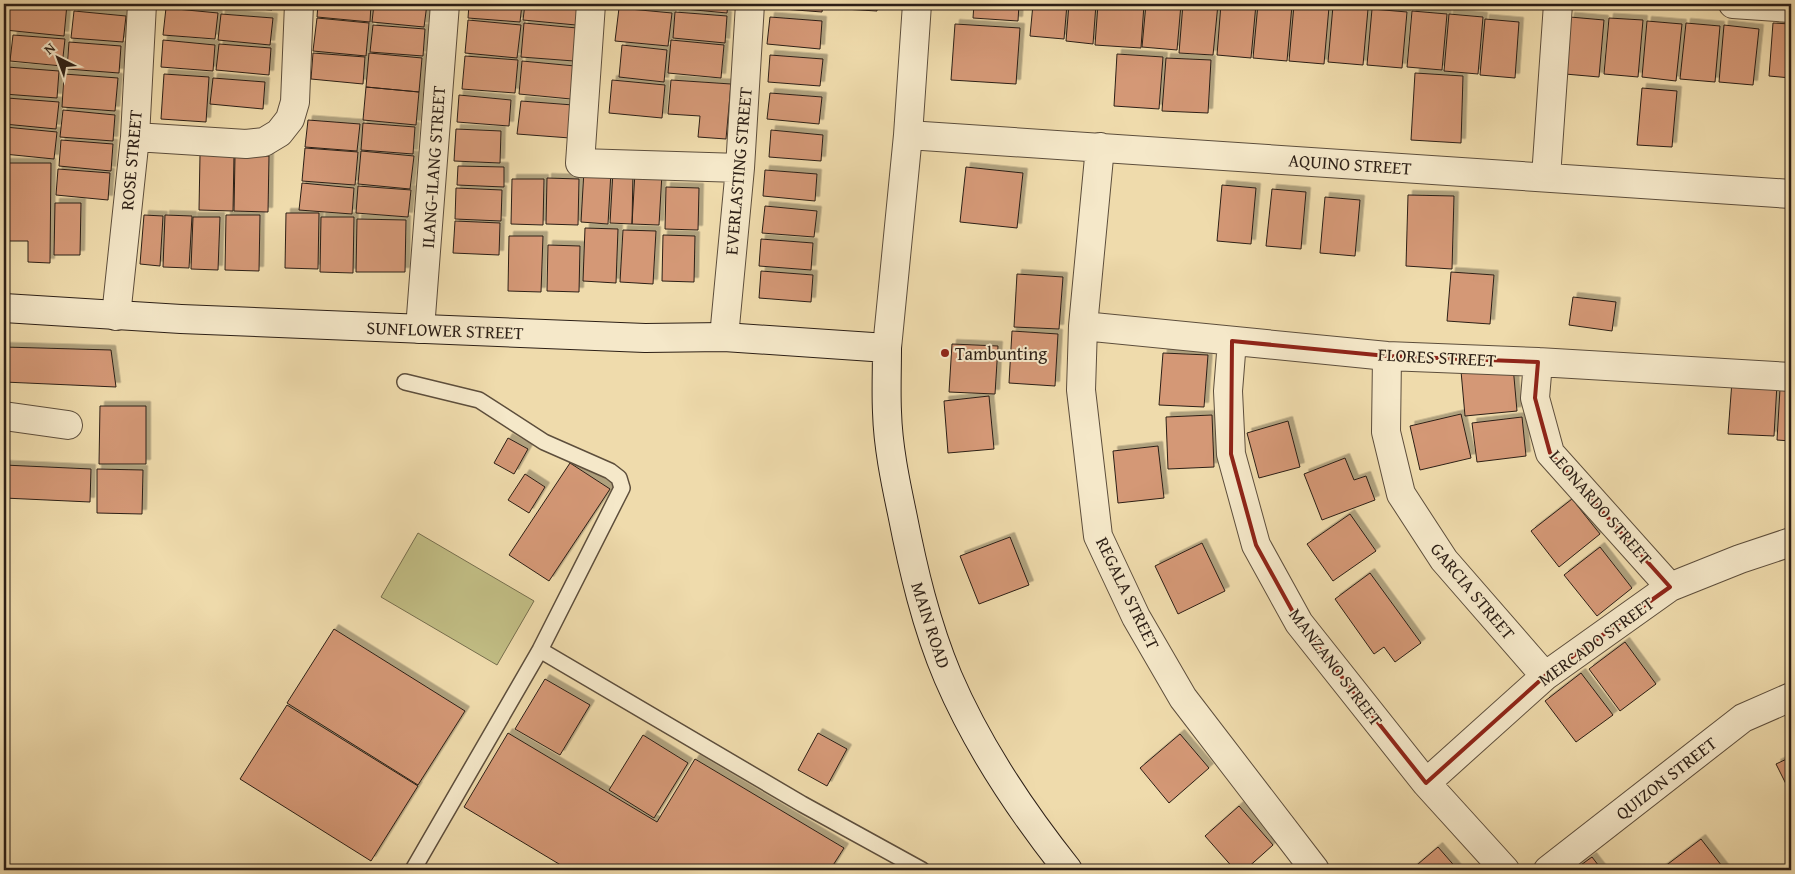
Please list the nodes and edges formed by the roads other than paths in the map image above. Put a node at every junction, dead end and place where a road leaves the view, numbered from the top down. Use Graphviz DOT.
graph roads {
  1 [pos="142,4"];
  2 [pos="299,4"];
  3 [pos="445,4"];
  4 [pos="591,4"];
  5 [pos="750,4"];
  6 [pos="917,4"];
  7 [pos="1558,4"];
  8 [pos="1733,4"];
  9 [pos="1791,8"];
  10 [pos="908,135"];
  11 [pos="135,137"];
  12 [pos="1100,146"];
  13 [pos="740,168"];
  14 [pos="1546,177"];
  15 [pos="1791,194"];
  16 [pos="4,308"];
  17 [pos="116,316"];
  18 [pos="1083,326"];
  19 [pos="420,329"];
  20 [pos="724,337"];
  21 [pos="1232,341"];
  22 [pos="887,348"];
  23 [pos="1386,356"];
  24 [pos="1538,362"];
  25 [pos="1791,377"];
  26 [pos="405,382"];
  27 [pos="4,416"];
  28 [pos="68,425"];
  29 [pos="1791,542"];
  30 [pos="1670,587"];
  31 [pos="540,650"];
  32 [pos="1545,676"];
  33 [pos="1791,697"];
  34 [pos="1426,783"];
  35 [pos="414,868"];
  36 [pos="922,870"];
  37 [pos="1068,870"];
  38 [pos="1315,870"];
  39 [pos="1504,870"];
  40 [pos="1548,870"];
  1 -- 11 [label="street, ROSE STREET"];
  2 -- 11 [label="street"];
  3 -- 19 [label="street, ILANG-ILANG STREET"];
  4 -- 13 [label="street"];
  5 -- 13 [label="street, EVERLASTING STREET"];
  6 -- 10 [label="street, MAIN ROAD"];
  7 -- 14 [label="street"];
  8 -- 9 [label="street"];
  10 -- 12 [label="street, AQUINO STREET"];
  10 -- 22 [label="street, MAIN ROAD"];
  11 -- 17 [label="street, ROSE STREET"];
  12 -- 14 [label="street, AQUINO STREET"];
  12 -- 18 [label="street, REGALA STREET"];
  13 -- 20 [label="street, EVERLASTING STREET"];
  14 -- 15 [label="street, AQUINO STREET"];
  16 -- 17 [label="street, SUNFLOWER STREET"];
  17 -- 19 [label="street, SUNFLOWER STREET"];
  18 -- 21 [label="street, FLORES STREET"];
  18 -- 38 [label="street, REGALA STREET"];
  19 -- 20 [label="street, SUNFLOWER STREET"];
  20 -- 22 [label="street, SUNFLOWER STREET"];
  21 -- 23 [label="street, FLORES STREET"];
  21 -- 34 [label="street, MANZANO STREET"];
  22 -- 37 [label="street, MAIN ROAD"];
  23 -- 24 [label="street, FLORES STREET"];
  23 -- 32 [label="street, GARCIA STREET"];
  24 -- 25 [label="street, FLORES STREET"];
  24 -- 30 [label="street, LEONARDO STREET"];
  26 -- 31 [label="lane"];
  27 -- 28 [label="street"];
  29 -- 30 [label="street, MERCADO STREET"];
  30 -- 32 [label="street, MERCADO STREET"];
  31 -- 35 [label="lane"];
  31 -- 36 [label="lane"];
  32 -- 34 [label="street, MERCADO STREET"];
  33 -- 40 [label="street, QUIZON STREET"];
  34 -- 39 [label="street, MANZANO STREET"];
}
